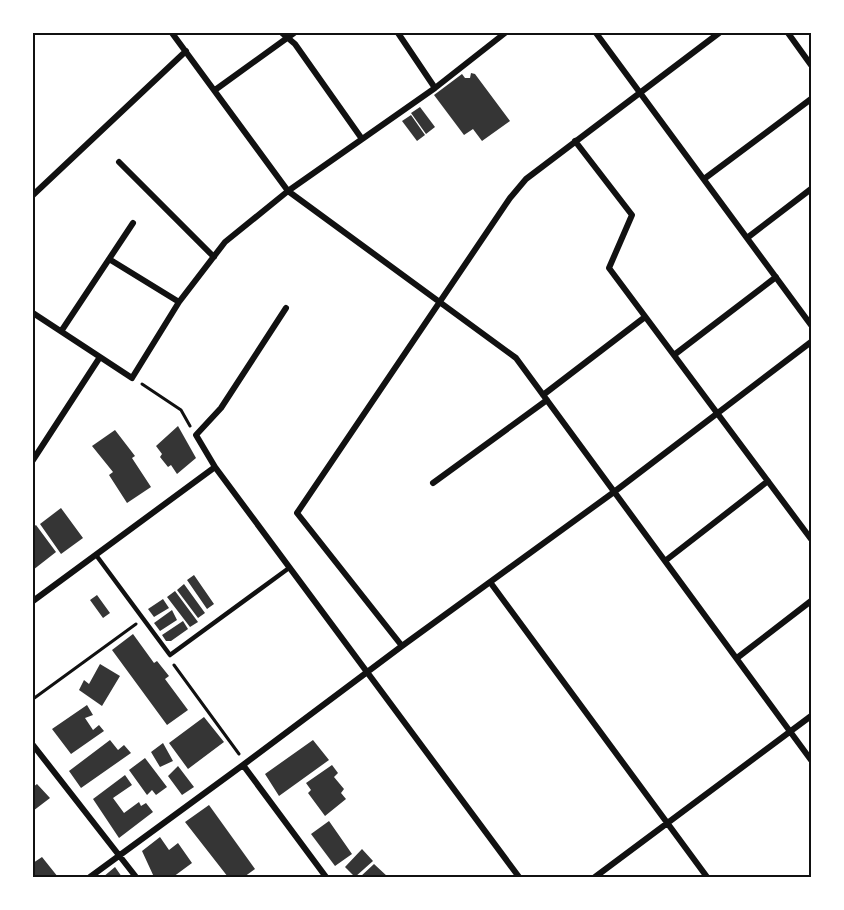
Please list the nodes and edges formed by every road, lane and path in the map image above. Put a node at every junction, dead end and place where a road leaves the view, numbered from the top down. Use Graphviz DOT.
graph roads {
  1 [pos="172,33"];
  2 [pos="294,33"];
  3 [pos="398,33"];
  4 [pos="505,33"];
  5 [pos="596,33"];
  6 [pos="719,33"];
  7 [pos="788,33"];
  8 [pos="285,35"];
  9 [pos="186,51"];
  10 [pos="811,65"];
  11 [pos="435,88"];
  12 [pos="215,90"];
  13 [pos="640,92"];
  14 [pos="811,99"];
  15 [pos="362,139"];
  16 [pos="575,141"];
  17 [pos="119,162"];
  18 [pos="704,179"];
  19 [pos="811,189"];
  20 [pos="288,191"];
  21 [pos="33,195"];
  22 [pos="133,223"];
  23 [pos="747,238"];
  24 [pos="214,256"];
  25 [pos="109,259"];
  26 [pos="776,277"];
  27 [pos="441,301"];
  28 [pos="179,302"];
  29 [pos="286,308"];
  30 [pos="33,313"];
  31 [pos="645,316"];
  32 [pos="811,325"];
  33 [pos="62,330"];
  34 [pos="811,342"];
  35 [pos="674,355"];
  36 [pos="100,357"];
  37 [pos="132,378"];
  38 [pos="545,397"];
  39 [pos="718,414"];
  40 [pos="196,435"];
  41 [pos="33,460"];
  42 [pos="215,467"];
  43 [pos="768,481"];
  44 [pos="433,483"];
  45 [pos="614,492"];
  46 [pos="811,539"];
  47 [pos="96,555"];
  48 [pos="665,561"];
  49 [pos="289,568"];
  50 [pos="490,582"];
  51 [pos="33,601"];
  52 [pos="811,601"];
  53 [pos="143,618"];
  54 [pos="402,646"];
  55 [pos="170,655"];
  56 [pos="737,658"];
  57 [pos="367,673"];
  58 [pos="33,699"];
  59 [pos="811,716"];
  60 [pos="789,732"];
  61 [pos="33,745"];
  62 [pos="811,760"];
  63 [pos="243,765"];
  64 [pos="667,822"];
  65 [pos="120,856"];
  66 [pos="90,877"];
  67 [pos="136,877"];
  68 [pos="326,877"];
  69 [pos="519,877"];
  70 [pos="595,877"];
  71 [pos="707,877"];
  1 -- 9 [label="street"];
  2 -- 8 [label="street"];
  3 -- 11 [label="street"];
  4 -- 11 [label="street"];
  5 -- 13 [label="street"];
  6 -- 13 [label="street"];
  7 -- 10 [label="street"];
  8 -- 12 [label="street"];
  8 -- 15 [label="street"];
  9 -- 12 [label="street"];
  9 -- 21 [label="street"];
  11 -- 15 [label="street"];
  12 -- 20 [label="street"];
  13 -- 16 [label="street"];
  13 -- 18 [label="street"];
  14 -- 18 [label="street"];
  15 -- 20 [label="street"];
  16 -- 27 [label="street"];
  16 -- 31 [label="street"];
  17 -- 24 [label="street"];
  18 -- 23 [label="street"];
  19 -- 23 [label="street"];
  20 -- 24 [label="street"];
  20 -- 27 [label="street"];
  22 -- 25 [label="street"];
  23 -- 26 [label="street"];
  24 -- 28 [label="street"];
  25 -- 28 [label="street"];
  25 -- 33 [label="street"];
  26 -- 32 [label="street"];
  26 -- 35 [label="street"];
  27 -- 38 [label="street"];
  27 -- 54 [label="street"];
  28 -- 37 [label="street"];
  29 -- 40 [label="street"];
  30 -- 33 [label="street"];
  31 -- 35 [label="street"];
  31 -- 38 [label="street"];
  33 -- 36 [label="street"];
  34 -- 39 [label="street"];
  35 -- 39 [label="street"];
  36 -- 37 [label="street"];
  36 -- 41 [label="street"];
  37 -- 40 [label="path"];
  38 -- 44 [label="street"];
  38 -- 45 [label="street"];
  39 -- 43 [label="street"];
  39 -- 45 [label="street"];
  40 -- 42 [label="street"];
  42 -- 47 [label="street"];
  42 -- 49 [label="street"];
  43 -- 46 [label="street"];
  43 -- 48 [label="street"];
  45 -- 48 [label="street"];
  45 -- 50 [label="street"];
  47 -- 51 [label="street"];
  47 -- 53 [label="lane"];
  48 -- 56 [label="street"];
  49 -- 55 [label="lane"];
  49 -- 57 [label="street"];
  50 -- 54 [label="street"];
  50 -- 64 [label="street"];
  52 -- 56 [label="street"];
  53 -- 55 [label="lane"];
  53 -- 58 [label="path"];
  54 -- 57 [label="street"];
  55 -- 63 [label="path"];
  56 -- 60 [label="street"];
  57 -- 63 [label="street"];
  57 -- 69 [label="street"];
  59 -- 60 [label="street"];
  60 -- 62 [label="street"];
  60 -- 64 [label="street"];
  61 -- 65 [label="street"];
  63 -- 65 [label="street"];
  63 -- 68 [label="street"];
  64 -- 70 [label="street"];
  64 -- 71 [label="street"];
  65 -- 66 [label="street"];
  65 -- 67 [label="street"];
}
